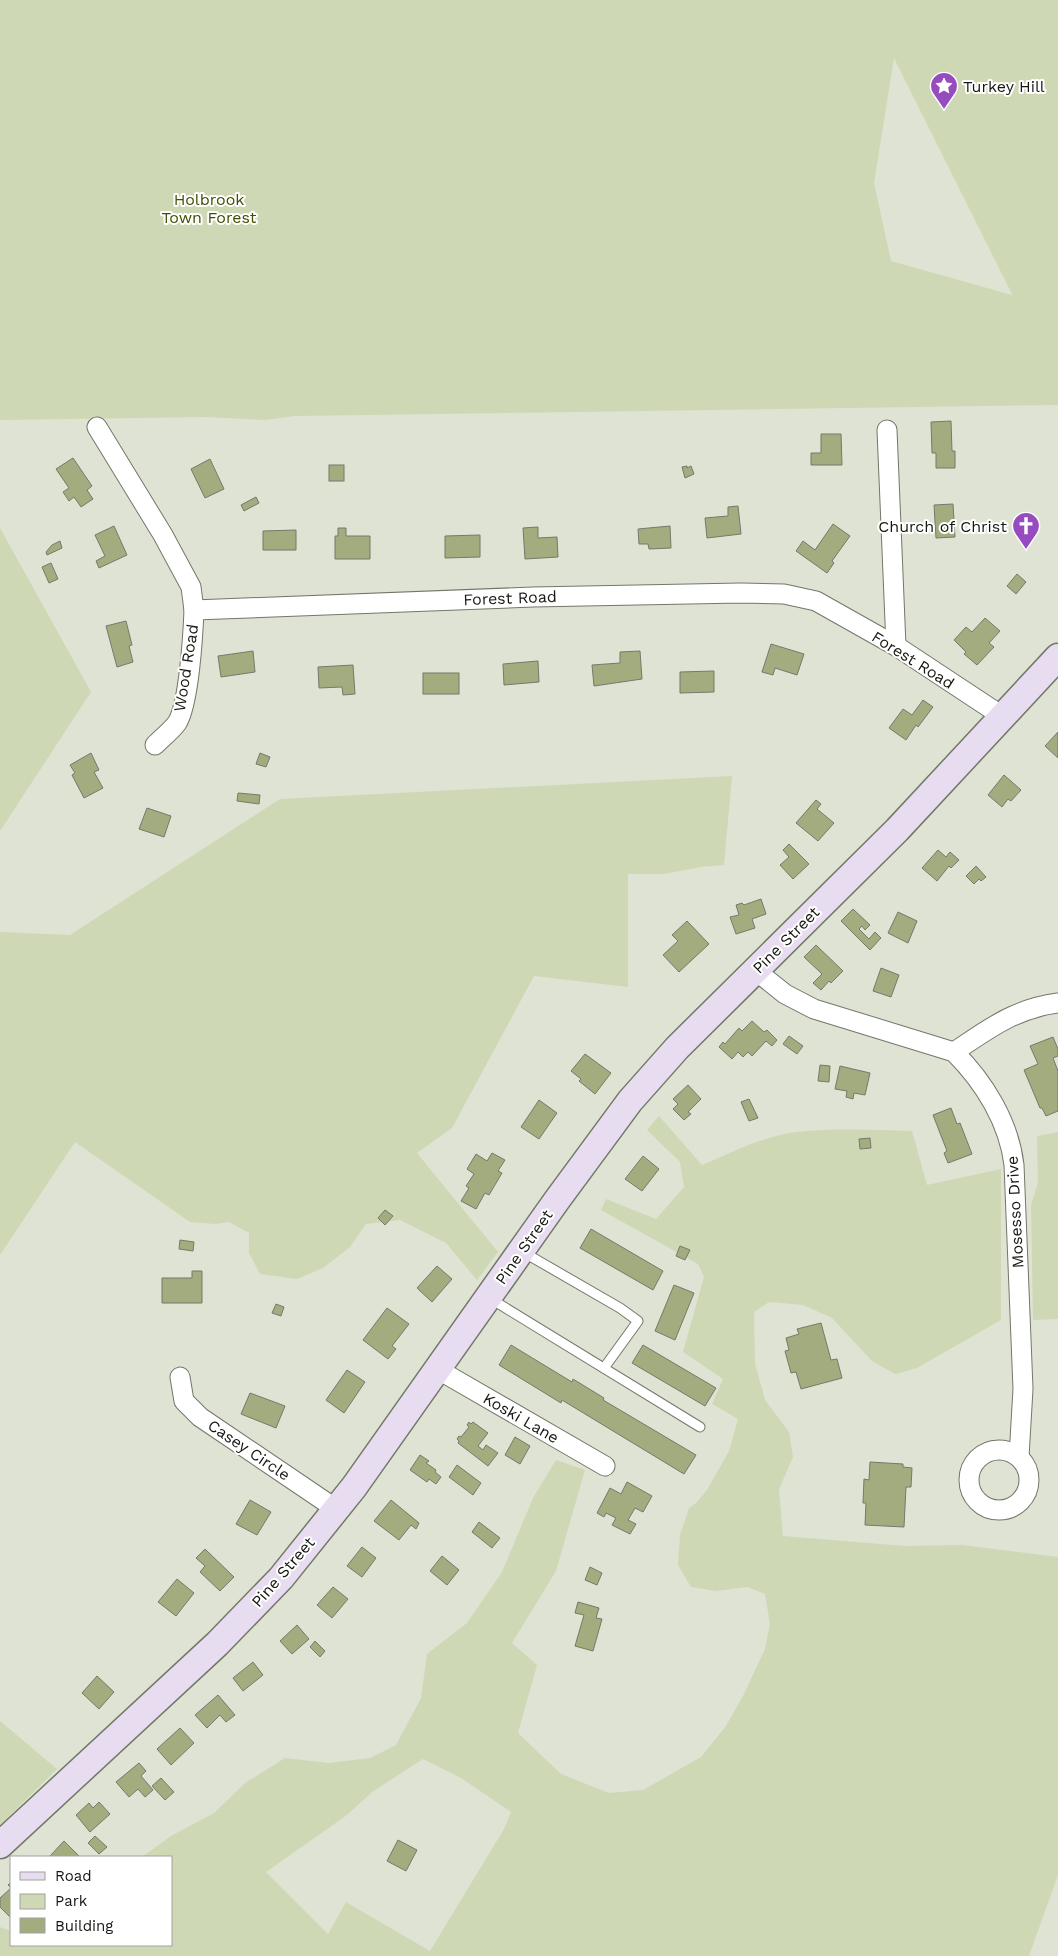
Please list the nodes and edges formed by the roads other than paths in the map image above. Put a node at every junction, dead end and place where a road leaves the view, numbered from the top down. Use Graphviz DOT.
graph roads {
  1 [pos="98,428"];
  2 [pos="887,430"];
  3 [pos="194,610"];
  4 [pos="896,646"];
  5 [pos="1058,657"];
  6 [pos="1002,716"];
  7 [pos="154,745"];
  8 [pos="755,970"];
  9 [pos="1058,1002"];
  10 [pos="954,1052"];
  11 [pos="521,1252"];
  12 [pos="489,1297"];
  13 [pos="604,1368"];
  14 [pos="437,1369"];
  15 [pos="180,1377"];
  16 [pos="700,1427"];
  17 [pos="1019,1457"];
  18 [pos="605,1466"];
  19 [pos="336,1509"];
  20 [pos="0,1845"];
  1 -- 3 [label="street"];
  2 -- 4 [label="street"];
  3 -- 4 [label="street, Forest Road"];
  3 -- 7 [label="street, Wood Road"];
  4 -- 6 [label="street, Forest Road"];
  5 -- 6 [label="main road, Pine Street"];
  6 -- 8 [label="main road, Pine Street"];
  8 -- 10 [label="street"];
  8 -- 11 [label="main road, Pine Street"];
  9 -- 10 [label="street"];
  10 -- 17 [label="street, Mosesso Drive"];
  11 -- 12 [label="main road, Pine Street"];
  11 -- 13 [label="lane"];
  12 -- 13 [label="lane"];
  12 -- 14 [label="main road, Pine Street"];
  13 -- 16 [label="lane"];
  14 -- 18 [label="street, Koski Lane"];
  14 -- 19 [label="main road, Pine Street"];
  15 -- 19 [label="street, Casey Circle"];
  19 -- 20 [label="main road, Pine Street"];
}
